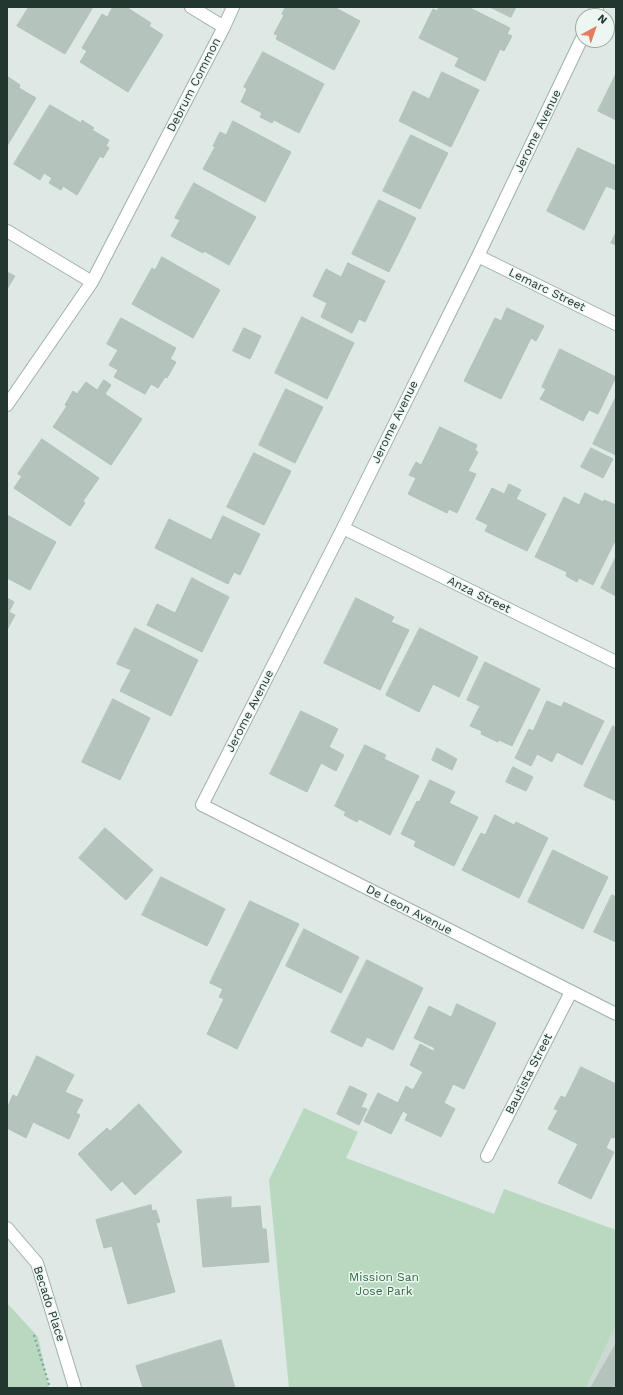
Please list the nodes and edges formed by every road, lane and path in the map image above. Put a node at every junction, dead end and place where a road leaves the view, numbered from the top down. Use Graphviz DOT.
graph roads {
  1 [pos="191,7"];
  2 [pos="233,7"];
  3 [pos="224,27"];
  4 [pos="577,48"];
  5 [pos="7,231"];
  6 [pos="478,256"];
  7 [pos="92,282"];
  8 [pos="616,324"];
  9 [pos="7,405"];
  10 [pos="343,528"];
  11 [pos="616,662"];
  12 [pos="202,805"];
  13 [pos="571,992"];
  14 [pos="616,1014"];
  15 [pos="487,1156"];
  16 [pos="7,1228"];
  17 [pos="32,1327"];
  18 [pos="50,1388"];
  19 [pos="75,1388"];
  1 -- 3 [label="street"];
  2 -- 3 [label="street, Debrum Common"];
  3 -- 7 [label="street, Debrum Common"];
  4 -- 6 [label="street, Jerome Avenue"];
  5 -- 7 [label="street"];
  6 -- 8 [label="street, Lemarc Street"];
  6 -- 10 [label="street, Jerome Avenue"];
  7 -- 9 [label="street, Debrum Common"];
  10 -- 11 [label="street, Anza Street"];
  10 -- 12 [label="street, Jerome Avenue"];
  12 -- 13 [label="street, De Leon Avenue"];
  13 -- 14 [label="street, De Leon Avenue"];
  13 -- 15 [label="street, Bautista Street"];
  16 -- 19 [label="street, Becado Place"];
  17 -- 18 [label="path"];
}
